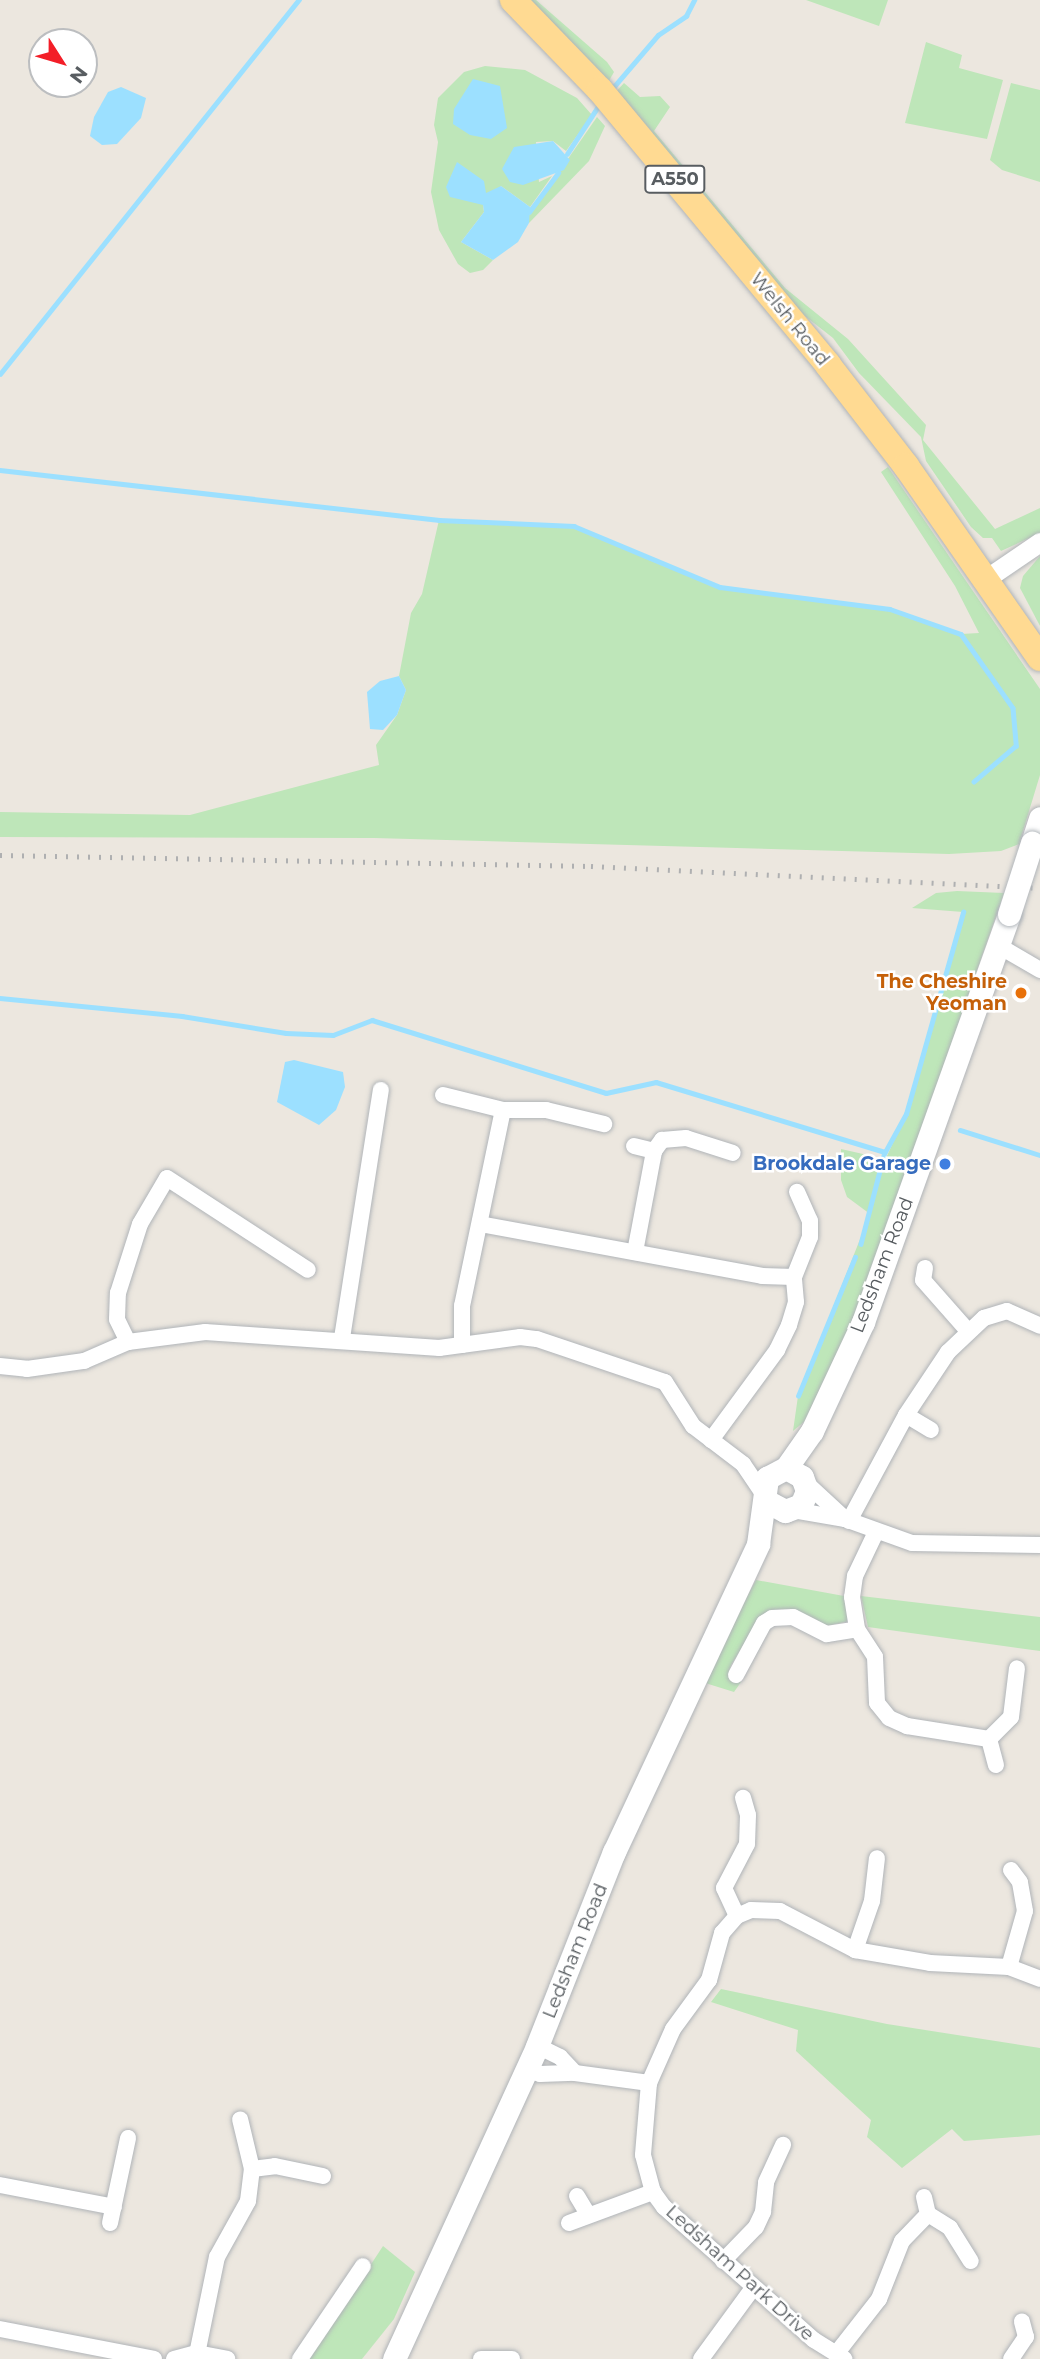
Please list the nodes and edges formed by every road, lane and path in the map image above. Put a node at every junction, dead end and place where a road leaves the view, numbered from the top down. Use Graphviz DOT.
graph roads {
  1 [pos="513,0"];
  2 [pos="1040,542"];
  3 [pos="987,578"];
  4 [pos="1040,658"];
  5 [pos="1040,818"];
  6 [pos="999,946"];
  7 [pos="1040,970"];
  8 [pos="381,1090"];
  9 [pos="443,1095"];
  10 [pos="503,1110"];
  11 [pos="604,1124"];
  12 [pos="634,1146"];
  13 [pos="654,1151"];
  14 [pos="733,1153"];
  15 [pos="797,1192"];
  16 [pos="480,1224"];
  17 [pos="635,1252"];
  18 [pos="308,1270"];
  19 [pos="919,1276"];
  20 [pos="794,1277"];
  21 [pos="1040,1326"];
  22 [pos="968,1331"];
  23 [pos="342,1338"];
  24 [pos="128,1342"];
  25 [pos="462,1345"];
  26 [pos="0,1366"];
  27 [pos="906,1415"];
  28 [pos="931,1430"];
  29 [pos="711,1440"];
  30 [pos="743,1464"];
  31 [pos="793,1474"];
  32 [pos="777,1504"];
  33 [pos="847,1520"];
  34 [pos="876,1532"];
  35 [pos="1040,1545"];
  36 [pos="857,1629"];
  37 [pos="1016,1665"];
  38 [pos="736,1675"];
  39 [pos="989,1739"];
  40 [pos="996,1765"];
  41 [pos="743,1798"];
  42 [pos="878,1855"];
  43 [pos="1021,1876"];
  44 [pos="737,1916"];
  45 [pos="855,1950"];
  46 [pos="1009,1967"];
  47 [pos="1040,1979"];
  48 [pos="537,2046"];
  49 [pos="527,2068"];
  50 [pos="575,2073"];
  51 [pos="649,2083"];
  52 [pos="240,2119"];
  53 [pos="128,2138"];
  54 [pos="774,2148"];
  55 [pos="252,2169"];
  56 [pos="323,2176"];
  57 [pos="0,2185"];
  58 [pos="653,2192"];
  59 [pos="577,2196"];
  60 [pos="924,2197"];
  61 [pos="588,2214"];
  62 [pos="928,2214"];
  63 [pos="569,2223"];
  64 [pos="723,2261"];
  65 [pos="971,2261"];
  66 [pos="363,2266"];
  67 [pos="752,2288"];
  68 [pos="0,2329"];
  69 [pos="1028,2331"];
  70 [pos="197,2356"];
  71 [pos="841,2357"];
  72 [pos="505,2358"];
  73 [pos="155,2359"];
  74 [pos="174,2359"];
  75 [pos="227,2359"];
  76 [pos="300,2359"];
  77 [pos="394,2359"];
  78 [pos="481,2359"];
  79 [pos="701,2359"];
  80 [pos="1011,2359"];
  1 -- 3 [label="highway, Welsh Road / A550"];
  2 -- 3 [label="street"];
  3 -- 4 [label="highway, Welsh Road / A550"];
  5 -- 6 [label="main road, Ledsham Road, bridge"];
  6 -- 7 [label="street"];
  6 -- 31 [label="main road, Ledsham Road"];
  8 -- 23 [label="street"];
  9 -- 10 [label="street"];
  10 -- 11 [label="street"];
  10 -- 16 [label="street"];
  12 -- 13 [label="street"];
  13 -- 14 [label="street"];
  13 -- 17 [label="street"];
  15 -- 20 [label="street"];
  16 -- 17 [label="street"];
  16 -- 25 [label="street"];
  17 -- 20 [label="street"];
  18 -- 24 [label="street"];
  19 -- 22 [label="street"];
  20 -- 29 [label="street"];
  21 -- 22 [label="street"];
  22 -- 27 [label="street"];
  23 -- 24 [label="street"];
  23 -- 25 [label="street"];
  24 -- 26 [label="street"];
  25 -- 29 [label="street"];
  27 -- 28 [label="street"];
  27 -- 33 [label="street"];
  29 -- 30 [label="street"];
  30 -- 31 [label="street"];
  30 -- 32 [label="street"];
  31 -- 32 [label="main road, Ledsham Road"];
  31 -- 32 [label="main road, Ledsham Road"];
  31 -- 33 [label="street"];
  32 -- 33 [label="street"];
  32 -- 48 [label="main road, Ledsham Road"];
  33 -- 34 [label="street"];
  34 -- 35 [label="street"];
  34 -- 36 [label="street"];
  36 -- 38 [label="street"];
  36 -- 39 [label="street"];
  37 -- 39 [label="street"];
  39 -- 40 [label="street"];
  41 -- 44 [label="street"];
  42 -- 45 [label="street"];
  43 -- 46 [label="street"];
  44 -- 45 [label="street"];
  44 -- 51 [label="street, Ledsham Park Drive"];
  45 -- 46 [label="street"];
  46 -- 47 [label="street"];
  48 -- 49 [label="main road, Ledsham Road"];
  48 -- 50 [label="street"];
  49 -- 50 [label="street"];
  49 -- 77 [label="main road, Ledsham Road"];
  50 -- 51 [label="street"];
  51 -- 58 [label="street, Ledsham Park Drive"];
  52 -- 55 [label="street"];
  53 -- 57 [label="street"];
  54 -- 64 [label="street"];
  55 -- 56 [label="street"];
  55 -- 70 [label="street"];
  58 -- 61 [label="street"];
  58 -- 64 [label="street, Ledsham Park Drive"];
  59 -- 61 [label="street"];
  60 -- 62 [label="street"];
  61 -- 63 [label="street"];
  62 -- 65 [label="street"];
  62 -- 71 [label="street"];
  64 -- 67 [label="street, Ledsham Park Drive"];
  66 -- 76 [label="street"];
  67 -- 71 [label="street, Ledsham Park Drive"];
  67 -- 79 [label="street"];
  68 -- 73 [label="street"];
  69 -- 80 [label="street"];
  70 -- 74 [label="street"];
  70 -- 75 [label="street"];
  72 -- 78 [label="street"];
}
